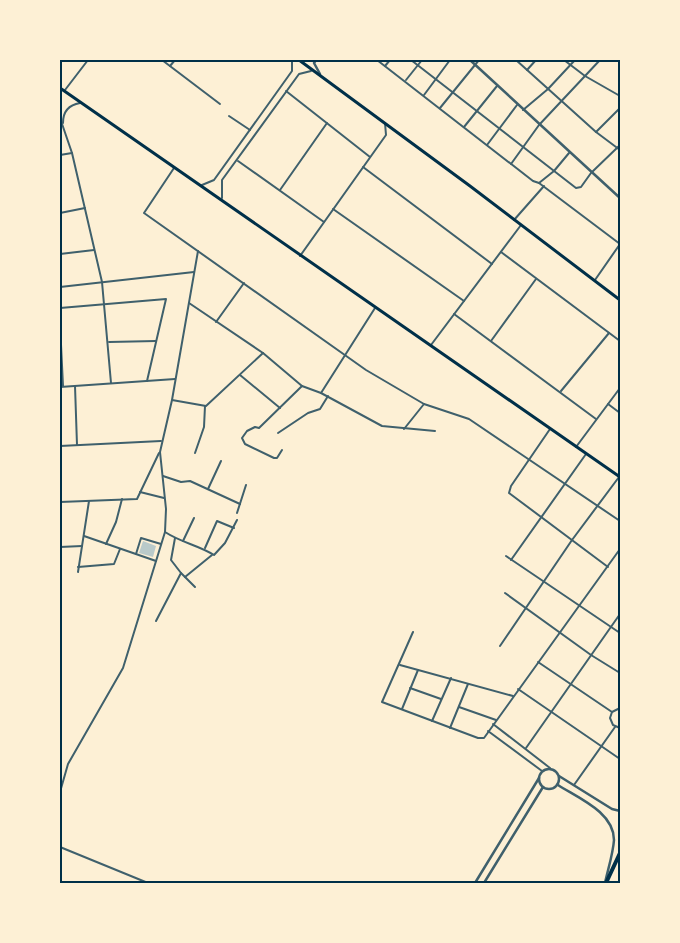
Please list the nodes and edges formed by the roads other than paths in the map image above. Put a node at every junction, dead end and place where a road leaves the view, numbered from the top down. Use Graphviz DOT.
graph roads {
  1 [pos="88,60"];
  2 [pos="162,60"];
  3 [pos="174,60"];
  4 [pos="292,60"];
  5 [pos="299,60"];
  6 [pos="316,60"];
  7 [pos="377,60"];
  8 [pos="390,60"];
  9 [pos="411,60"];
  10 [pos="422,60"];
  11 [pos="450,60"];
  12 [pos="470,60"];
  13 [pos="479,60"];
  14 [pos="516,60"];
  15 [pos="536,60"];
  16 [pos="564,60"];
  17 [pos="575,60"];
  18 [pos="600,60"];
  19 [pos="474,64"];
  20 [pos="418,65"];
  21 [pos="570,65"];
  22 [pos="170,66"];
  23 [pos="385,66"];
  24 [pos="314,70"];
  25 [pos="527,70"];
  26 [pos="320,75"];
  27 [pos="585,76"];
  28 [pos="406,80"];
  29 [pos="436,80"];
  30 [pos="497,86"];
  31 [pos="60,88"];
  32 [pos="548,89"];
  33 [pos="64,91"];
  34 [pos="286,91"];
  35 [pos="453,93"];
  36 [pos="424,95"];
  37 [pos="620,96"];
  38 [pos="561,101"];
  39 [pos="220,104"];
  40 [pos="517,105"];
  41 [pos="88,106"];
  42 [pos="440,108"];
  43 [pos="620,108"];
  44 [pos="523,110"];
  45 [pos="477,111"];
  46 [pos="229,116"];
  47 [pos="60,118"];
  48 [pos="385,122"];
  49 [pos="327,123"];
  50 [pos="63,124"];
  51 [pos="539,125"];
  52 [pos="464,127"];
  53 [pos="500,129"];
  54 [pos="250,130"];
  55 [pos="596,132"];
  56 [pos="487,145"];
  57 [pos="620,145"];
  58 [pos="522,146"];
  59 [pos="619,149"];
  60 [pos="72,152"];
  61 [pos="569,153"];
  62 [pos="60,155"];
  63 [pos="370,157"];
  64 [pos="237,161"];
  65 [pos="511,164"];
  66 [pos="175,166"];
  67 [pos="363,167"];
  68 [pos="554,171"];
  69 [pos="591,173"];
  70 [pos="539,183"];
  71 [pos="202,185"];
  72 [pos="544,186"];
  73 [pos="280,190"];
  74 [pos="222,198"];
  75 [pos="620,198"];
  76 [pos="85,208"];
  77 [pos="333,209"];
  78 [pos="60,213"];
  79 [pos="514,220"];
  80 [pos="324,222"];
  81 [pos="521,225"];
  82 [pos="620,244"];
  83 [pos="94,250"];
  84 [pos="198,251"];
  85 [pos="501,252"];
  86 [pos="60,254"];
  87 [pos="300,256"];
  88 [pos="492,264"];
  89 [pos="194,272"];
  90 [pos="536,279"];
  91 [pos="595,280"];
  92 [pos="102,282"];
  93 [pos="244,283"];
  94 [pos="60,287"];
  95 [pos="620,300"];
  96 [pos="464,302"];
  97 [pos="189,303"];
  98 [pos="105,304"];
  99 [pos="376,307"];
  100 [pos="60,308"];
  101 [pos="454,314"];
  102 [pos="216,322"];
  103 [pos="60,324"];
  104 [pos="609,333"];
  105 [pos="156,341"];
  106 [pos="491,341"];
  107 [pos="109,342"];
  108 [pos="620,342"];
  109 [pos="431,345"];
  110 [pos="263,353"];
  111 [pos="344,354"];
  112 [pos="240,375"];
  113 [pos="176,379"];
  114 [pos="147,381"];
  115 [pos="110,383"];
  116 [pos="75,386"];
  117 [pos="302,386"];
  118 [pos="62,387"];
  119 [pos="620,388"];
  120 [pos="561,391"];
  121 [pos="322,393"];
  122 [pos="328,396"];
  123 [pos="172,400"];
  124 [pos="424,404"];
  125 [pos="608,404"];
  126 [pos="206,406"];
  127 [pos="280,408"];
  128 [pos="620,413"];
  129 [pos="596,419"];
  130 [pos="404,429"];
  131 [pos="550,429"];
  132 [pos="435,431"];
  133 [pos="278,433"];
  134 [pos="161,441"];
  135 [pos="77,445"];
  136 [pos="60,446"];
  137 [pos="576,447"];
  138 [pos="282,450"];
  139 [pos="160,452"];
  140 [pos="195,453"];
  141 [pos="586,454"];
  142 [pos="531,460"];
  143 [pos="220,461"];
  144 [pos="163,476"];
  145 [pos="620,477"];
  146 [pos="246,485"];
  147 [pos="566,486"];
  148 [pos="208,489"];
  149 [pos="140,492"];
  150 [pos="164,498"];
  151 [pos="122,499"];
  152 [pos="89,501"];
  153 [pos="60,502"];
  154 [pos="240,504"];
  155 [pos="597,508"];
  156 [pos="237,513"];
  157 [pos="194,518"];
  158 [pos="541,518"];
  159 [pos="237,520"];
  160 [pos="620,521"];
  161 [pos="234,528"];
  162 [pos="165,532"];
  163 [pos="84,536"];
  164 [pos="175,538"];
  165 [pos="572,540"];
  166 [pos="183,542"];
  167 [pos="106,544"];
  168 [pos="161,544"];
  169 [pos="82,546"];
  170 [pos="60,547"];
  171 [pos="120,549"];
  172 [pos="205,549"];
  173 [pos="620,549"];
  174 [pos="136,554"];
  175 [pos="212,554"];
  176 [pos="506,556"];
  177 [pos="511,560"];
  178 [pos="156,561"];
  179 [pos="78,567"];
  180 [pos="608,567"];
  181 [pos="78,572"];
  182 [pos="181,573"];
  183 [pos="185,577"];
  184 [pos="544,582"];
  185 [pos="195,587"];
  186 [pos="505,593"];
  187 [pos="581,605"];
  188 [pos="525,609"];
  189 [pos="620,614"];
  190 [pos="156,621"];
  191 [pos="611,627"];
  192 [pos="414,632"];
  193 [pos="558,632"];
  194 [pos="620,633"];
  195 [pos="500,646"];
  196 [pos="591,655"];
  197 [pos="538,662"];
  198 [pos="400,664"];
  199 [pos="418,670"];
  200 [pos="620,673"];
  201 [pos="451,678"];
  202 [pos="468,684"];
  203 [pos="570,684"];
  204 [pos="410,688"];
  205 [pos="518,690"];
  206 [pos="513,696"];
  207 [pos="441,699"];
  208 [pos="459,707"];
  209 [pos="620,708"];
  210 [pos="402,709"];
  211 [pos="550,712"];
  212 [pos="612,712"];
  213 [pos="496,720"];
  214 [pos="432,721"];
  215 [pos="493,724"];
  216 [pos="615,727"];
  217 [pos="450,728"];
  218 [pos="620,728"];
  219 [pos="488,731"];
  220 [pos="601,746"];
  221 [pos="526,748"];
  222 [pos="620,759"];
  223 [pos="550,768"];
  224 [pos="542,771"];
  225 [pos="560,776"];
  226 [pos="539,778"];
  227 [pos="558,784"];
  228 [pos="574,785"];
  229 [pos="543,787"];
  230 [pos="60,792"];
  231 [pos="620,811"];
  232 [pos="60,847"];
  233 [pos="620,853"];
  234 [pos="148,883"];
  235 [pos="475,883"];
  236 [pos="484,883"];
  237 [pos="605,883"];
  1 -- 33 [label="street"];
  2 -- 22 [label="street"];
  3 -- 22 [label="street"];
  4 -- 54 [label="street"];
  5 -- 24 [label="main road"];
  6 -- 26 [label="street"];
  7 -- 23 [label="street"];
  8 -- 23 [label="street"];
  9 -- 20 [label="street"];
  10 -- 20 [label="street"];
  11 -- 29 [label="street"];
  12 -- 19 [label="street"];
  13 -- 19 [label="street"];
  14 -- 25 [label="street"];
  15 -- 25 [label="street"];
  16 -- 21 [label="street"];
  17 -- 21 [label="street"];
  18 -- 27 [label="street"];
  19 -- 30 [label="street"];
  19 -- 35 [label="street"];
  20 -- 28 [label="street"];
  20 -- 29 [label="street"];
  21 -- 27 [label="street"];
  21 -- 32 [label="street"];
  22 -- 39 [label="street"];
  23 -- 28 [label="street"];
  24 -- 26 [label="main road"];
  24 -- 34 [label="street"];
  25 -- 32 [label="street"];
  26 -- 48 [label="main road"];
  27 -- 37 [label="street"];
  27 -- 38 [label="street"];
  28 -- 36 [label="street"];
  29 -- 35 [label="street"];
  29 -- 36 [label="street"];
  30 -- 40 [label="street"];
  30 -- 45 [label="street"];
  31 -- 33 [label="main road"];
  32 -- 38 [label="street"];
  32 -- 44 [label="street"];
  33 -- 41 [label="main road"];
  34 -- 49 [label="street"];
  34 -- 64 [label="street"];
  35 -- 42 [label="street"];
  35 -- 45 [label="street"];
  36 -- 42 [label="street"];
  38 -- 51 [label="street"];
  38 -- 55 [label="street"];
  40 -- 44 [label="street"];
  40 -- 53 [label="street"];
  41 -- 50 [label="street"];
  41 -- 66 [label="main road"];
  42 -- 52 [label="street"];
  43 -- 55 [label="street"];
  44 -- 51 [label="street"];
  45 -- 52 [label="street"];
  45 -- 53 [label="street"];
  46 -- 54 [label="street"];
  47 -- 50 [label="street"];
  48 -- 63 [label="street"];
  48 -- 79 [label="main road"];
  49 -- 63 [label="street"];
  49 -- 73 [label="street"];
  50 -- 60 [label="street"];
  51 -- 58 [label="street"];
  51 -- 61 [label="street"];
  52 -- 56 [label="street"];
  53 -- 56 [label="street"];
  53 -- 58 [label="street"];
  54 -- 71 [label="street"];
  55 -- 59 [label="street"];
  56 -- 65 [label="street"];
  57 -- 59 [label="street"];
  58 -- 65 [label="street"];
  58 -- 68 [label="street"];
  59 -- 69 [label="street"];
  60 -- 62 [label="street"];
  60 -- 76 [label="street"];
  61 -- 68 [label="street"];
  61 -- 69 [label="street"];
  63 -- 67 [label="street"];
  64 -- 73 [label="street"];
  64 -- 74 [label="street"];
  65 -- 70 [label="street"];
  66 -- 71 [label="main road"];
  66 -- 84 [label="street"];
  67 -- 77 [label="street"];
  67 -- 88 [label="street"];
  68 -- 69 [label="street"];
  68 -- 70 [label="street"];
  69 -- 75 [label="street"];
  70 -- 72 [label="street"];
  71 -- 74 [label="main road"];
  72 -- 79 [label="street"];
  72 -- 82 [label="street"];
  73 -- 80 [label="street"];
  74 -- 87 [label="main road"];
  76 -- 78 [label="street"];
  76 -- 83 [label="street"];
  77 -- 80 [label="street"];
  77 -- 96 [label="street"];
  79 -- 81 [label="main road"];
  80 -- 87 [label="street"];
  81 -- 85 [label="street"];
  81 -- 91 [label="main road"];
  82 -- 91 [label="street"];
  83 -- 86 [label="street"];
  83 -- 92 [label="street"];
  84 -- 89 [label="street"];
  84 -- 93 [label="street"];
  85 -- 88 [label="street"];
  85 -- 90 [label="street"];
  87 -- 99 [label="main road"];
  88 -- 96 [label="street"];
  89 -- 92 [label="street"];
  89 -- 97 [label="street"];
  90 -- 104 [label="street"];
  90 -- 106 [label="street"];
  91 -- 95 [label="main road"];
  92 -- 94 [label="street"];
  92 -- 98 [label="street"];
  93 -- 102 [label="street"];
  93 -- 111 [label="street"];
  96 -- 101 [label="street"];
  97 -- 102 [label="street"];
  97 -- 113 [label="street"];
  98 -- 100 [label="street"];
  98 -- 105 [label="street"];
  98 -- 107 [label="street"];
  99 -- 109 [label="main road"];
  99 -- 111 [label="street"];
  101 -- 106 [label="street"];
  101 -- 109 [label="street"];
  102 -- 110 [label="street"];
  103 -- 118 [label="street"];
  104 -- 108 [label="street"];
  104 -- 120 [label="street"];
  105 -- 107 [label="street"];
  105 -- 114 [label="street"];
  106 -- 120 [label="street"];
  107 -- 115 [label="street"];
  109 -- 131 [label="main road"];
  110 -- 112 [label="street"];
  110 -- 117 [label="street"];
  111 -- 121 [label="street"];
  111 -- 124 [label="street"];
  112 -- 126 [label="street"];
  112 -- 127 [label="street"];
  113 -- 114 [label="street"];
  113 -- 123 [label="street"];
  114 -- 115 [label="street"];
  115 -- 116 [label="street"];
  116 -- 118 [label="street"];
  116 -- 135 [label="street"];
  117 -- 121 [label="street"];
  117 -- 127 [label="street"];
  119 -- 125 [label="street"];
  120 -- 129 [label="street"];
  121 -- 122 [label="street"];
  122 -- 130 [label="street"];
  122 -- 133 [label="street"];
  123 -- 126 [label="street"];
  123 -- 134 [label="street"];
  124 -- 130 [label="street"];
  124 -- 142 [label="street"];
  125 -- 128 [label="street"];
  125 -- 129 [label="street"];
  126 -- 140 [label="street"];
  127 -- 138 [label="street"];
  129 -- 137 [label="street"];
  130 -- 132 [label="street"];
  131 -- 137 [label="main road"];
  131 -- 142 [label="street"];
  134 -- 135 [label="street"];
  134 -- 139 [label="street"];
  135 -- 136 [label="street"];
  137 -- 141 [label="main road"];
  139 -- 144 [label="street"];
  139 -- 149 [label="street"];
  141 -- 145 [label="main road"];
  141 -- 147 [label="street"];
  142 -- 147 [label="street"];
  142 -- 158 [label="street"];
  143 -- 148 [label="street"];
  144 -- 148 [label="street"];
  144 -- 150 [label="street"];
  145 -- 155 [label="street"];
  146 -- 154 [label="street"];
  147 -- 155 [label="street"];
  147 -- 158 [label="street"];
  148 -- 154 [label="street"];
  149 -- 150 [label="street"];
  149 -- 151 [label="street"];
  150 -- 162 [label="street"];
  151 -- 152 [label="street"];
  151 -- 167 [label="street"];
  152 -- 153 [label="street"];
  152 -- 163 [label="street"];
  154 -- 156 [label="street"];
  155 -- 160 [label="street"];
  155 -- 165 [label="street"];
  157 -- 166 [label="street"];
  158 -- 165 [label="street"];
  158 -- 177 [label="street"];
  159 -- 161 [label="street"];
  161 -- 172 [label="street"];
  161 -- 175 [label="street"];
  162 -- 164 [label="street"];
  162 -- 168 [label="street"];
  163 -- 167 [label="street"];
  163 -- 169 [label="street"];
  164 -- 166 [label="street"];
  164 -- 182 [label="street"];
  165 -- 180 [label="street"];
  165 -- 184 [label="street"];
  166 -- 172 [label="street"];
  167 -- 171 [label="street"];
  168 -- 174 [label="street"];
  168 -- 178 [label="street"];
  169 -- 170 [label="street"];
  169 -- 179 [label="street"];
  171 -- 174 [label="street"];
  171 -- 179 [label="street"];
  172 -- 175 [label="street"];
  173 -- 180 [label="street"];
  174 -- 178 [label="street"];
  175 -- 183 [label="street"];
  176 -- 177 [label="street"];
  177 -- 184 [label="street"];
  178 -- 230 [label="street"];
  179 -- 181 [label="street"];
  180 -- 187 [label="street"];
  182 -- 183 [label="street"];
  182 -- 190 [label="street"];
  183 -- 185 [label="street"];
  184 -- 187 [label="street"];
  184 -- 188 [label="street"];
  186 -- 188 [label="street"];
  187 -- 191 [label="street"];
  187 -- 193 [label="street"];
  188 -- 193 [label="street"];
  188 -- 195 [label="street"];
  189 -- 191 [label="street"];
  191 -- 194 [label="street"];
  191 -- 196 [label="street"];
  192 -- 198 [label="street"];
  193 -- 196 [label="street"];
  193 -- 197 [label="street"];
  196 -- 200 [label="street"];
  196 -- 203 [label="street"];
  197 -- 203 [label="street"];
  197 -- 205 [label="street"];
  198 -- 199 [label="street"];
  198 -- 210 [label="street"];
  199 -- 201 [label="street"];
  199 -- 204 [label="street"];
  201 -- 202 [label="street"];
  201 -- 207 [label="street"];
  202 -- 206 [label="street"];
  202 -- 208 [label="street"];
  203 -- 211 [label="street"];
  203 -- 212 [label="street"];
  204 -- 207 [label="street"];
  204 -- 210 [label="street"];
  205 -- 206 [label="street"];
  205 -- 211 [label="street"];
  206 -- 213 [label="street"];
  207 -- 214 [label="street"];
  208 -- 213 [label="street"];
  208 -- 217 [label="street"];
  209 -- 212 [label="street"];
  210 -- 214 [label="street"];
  211 -- 220 [label="street"];
  211 -- 221 [label="street"];
  212 -- 216 [label="street"];
  213 -- 215 [label="street"];
  214 -- 217 [label="street"];
  215 -- 219 [label="street"];
  215 -- 221 [label="street"];
  216 -- 218 [label="street"];
  216 -- 220 [label="street"];
  217 -- 219 [label="street"];
  219 -- 224 [label="street"];
  220 -- 222 [label="street"];
  220 -- 228 [label="street"];
  221 -- 223 [label="street"];
  223 -- 224 [label="street"];
  223 -- 225 [label="street"];
  224 -- 226 [label="street"];
  225 -- 227 [label="street"];
  225 -- 228 [label="street"];
  226 -- 229 [label="street"];
  226 -- 235 [label="street"];
  227 -- 229 [label="street"];
  227 -- 237 [label="street"];
  228 -- 231 [label="street"];
  229 -- 236 [label="street"];
  232 -- 234 [label="street"];
  233 -- 237 [label="highway"];
}
